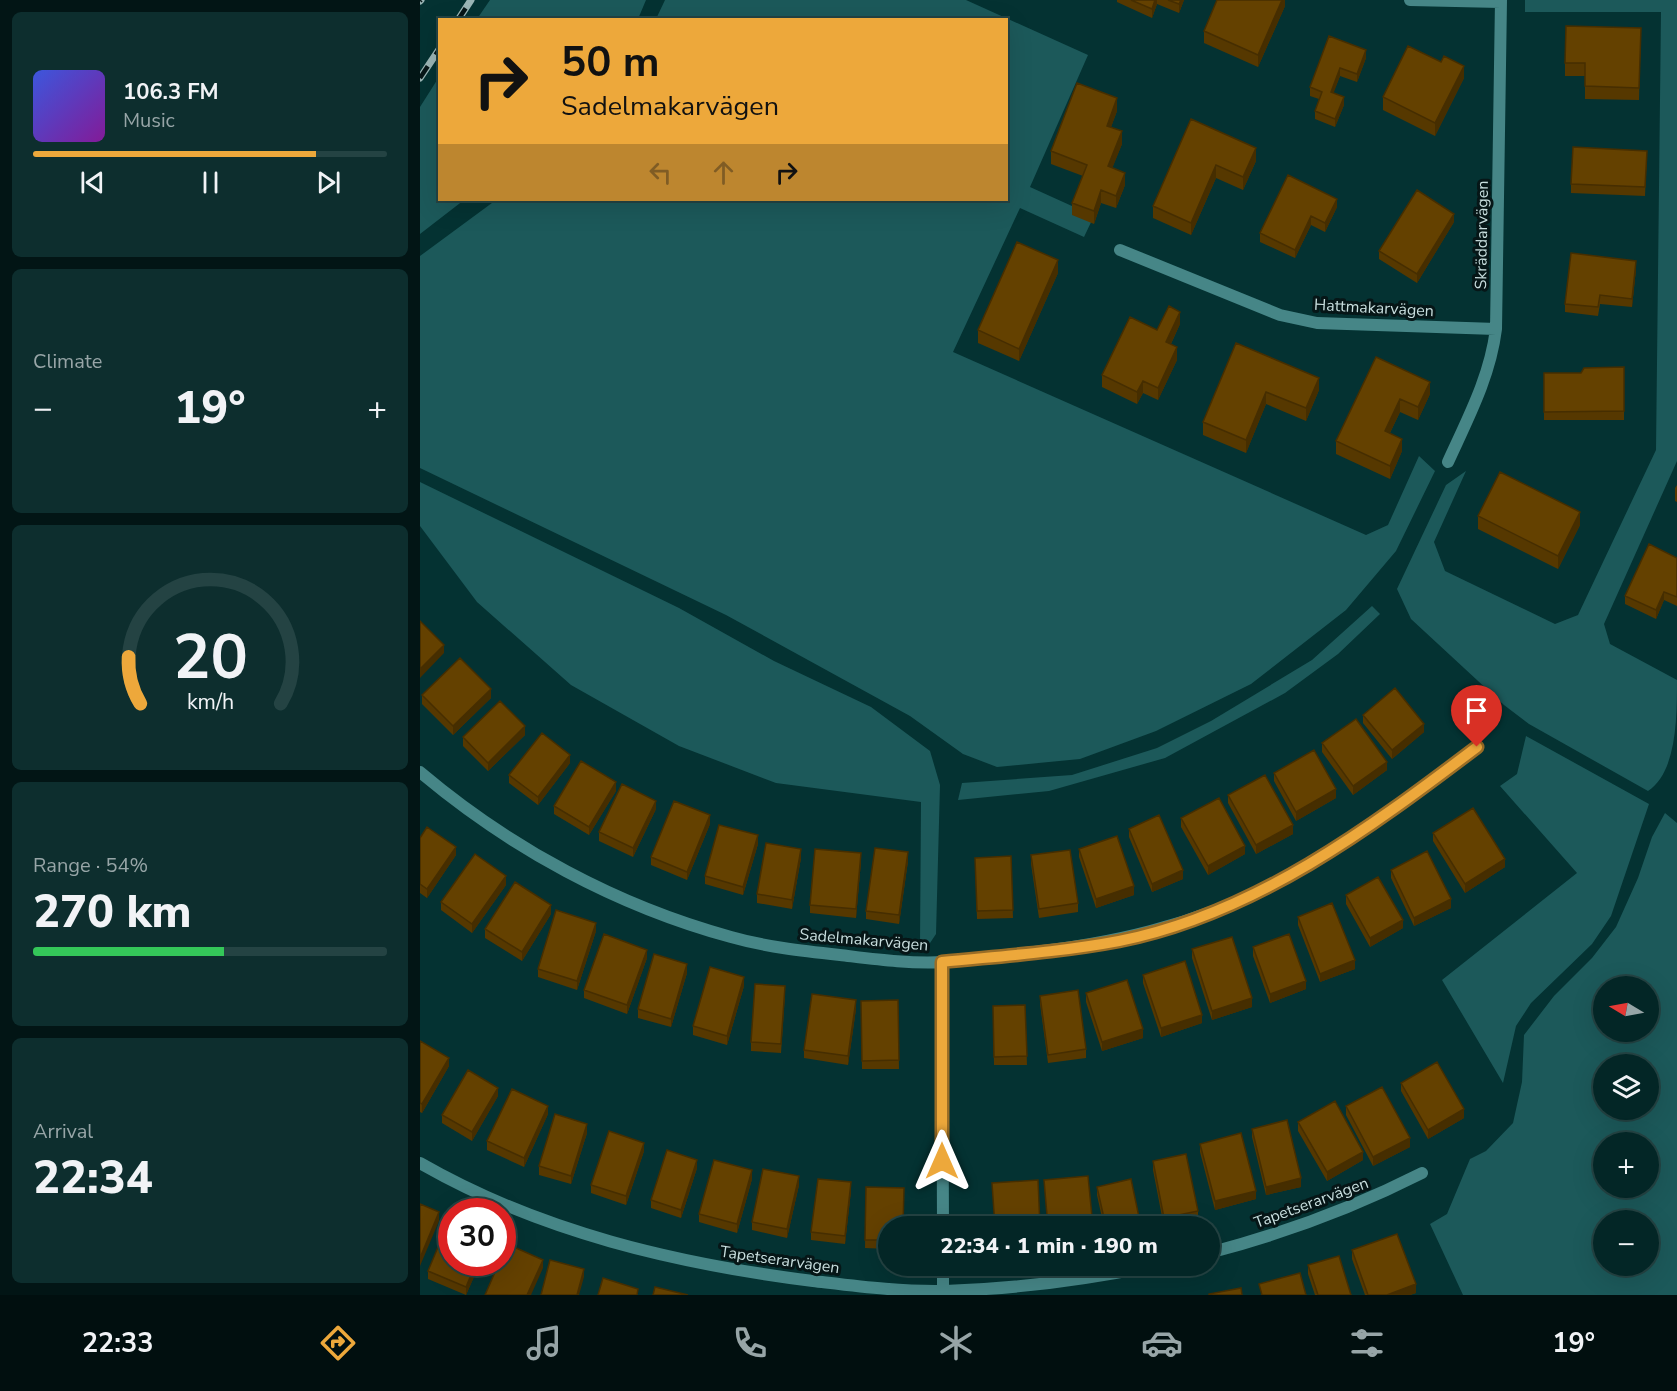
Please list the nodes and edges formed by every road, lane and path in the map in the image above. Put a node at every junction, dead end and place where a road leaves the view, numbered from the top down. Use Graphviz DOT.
graph roads {
  1 [pos="1410,0"];
  2 [pos="1501,1"];
  3 [pos="1120,250"];
  4 [pos="1496,329"];
  5 [pos="1448,462"];
  6 [pos="1477,747"];
  7 [pos="420,772"];
  8 [pos="942,962"];
  9 [pos="420,1163"];
  10 [pos="1422,1173"];
  11 [pos="943,1216"];
  12 [pos="1220,1250"];
  13 [pos="943,1276"];
  14 [pos="1099,1276"];
  15 [pos="943,1293"];
  1 -- 2 [label="street"];
  2 -- 4 [label="street, Skräddarvägen"];
  3 -- 4 [label="street, Hattmakarvägen"];
  4 -- 5 [label="street, Skräddarvägen"];
  6 -- 8 [label="street, Sadelmakarvägen"];
  7 -- 8 [label="street, Sadelmakarvägen"];
  8 -- 11 [label="street"];
  9 -- 15 [label="street, Tapetserarvägen"];
  10 -- 12 [label="street, Tapetserarvägen"];
  13 -- 15 [label="street"];
  14 -- 15 [label="street, Tapetserarvägen"];
}
